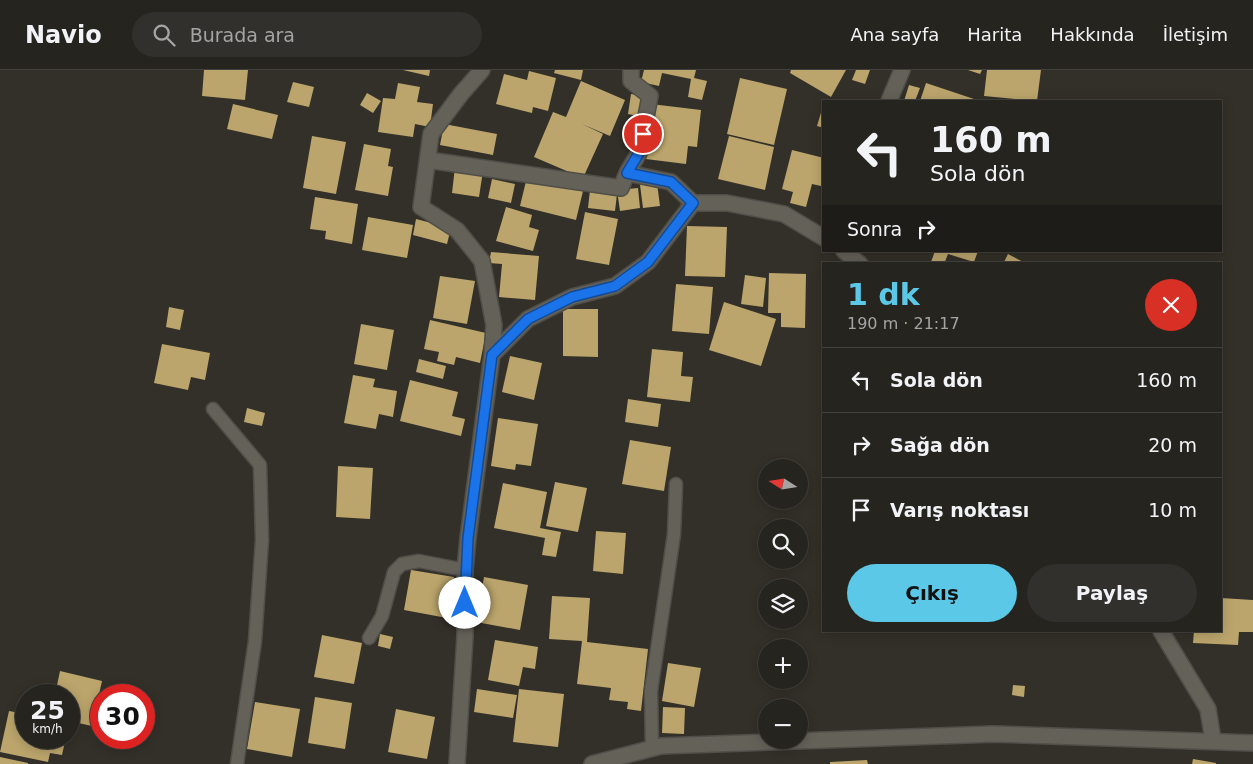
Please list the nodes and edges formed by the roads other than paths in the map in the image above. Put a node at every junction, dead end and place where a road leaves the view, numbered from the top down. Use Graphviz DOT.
graph roads {
  1 [pos="482,70"];
  2 [pos="632,70"];
  3 [pos="902,70"];
  4 [pos="889,100"];
  5 [pos="428,160"];
  6 [pos="627,173"];
  7 [pos="693,203"];
  8 [pos="822,237"];
  9 [pos="845,252"];
  10 [pos="858,262"];
  11 [pos="492,355"];
  12 [pos="213,409"];
  13 [pos="676,484"];
  14 [pos="465,570"];
  15 [pos="1162,632"];
  16 [pos="369,638"];
  17 [pos="1213,740"];
  18 [pos="1253,742"];
  19 [pos="652,747"];
  20 [pos="237,764"];
  21 [pos="457,764"];
  22 [pos="592,764"];
  1 -- 5 [label="street"];
  2 -- 6 [label="street"];
  3 -- 4 [label="street"];
  5 -- 6 [label="street"];
  5 -- 11 [label="street"];
  6 -- 7 [label="street"];
  7 -- 8 [label="street"];
  7 -- 11 [label="street"];
  9 -- 10 [label="street"];
  11 -- 14 [label="street"];
  12 -- 20 [label="lane"];
  13 -- 19 [label="lane"];
  14 -- 16 [label="lane"];
  14 -- 21 [label="street"];
  15 -- 17 [label="street"];
  17 -- 18 [label="street"];
  17 -- 19 [label="street"];
  19 -- 22 [label="street"];
}
